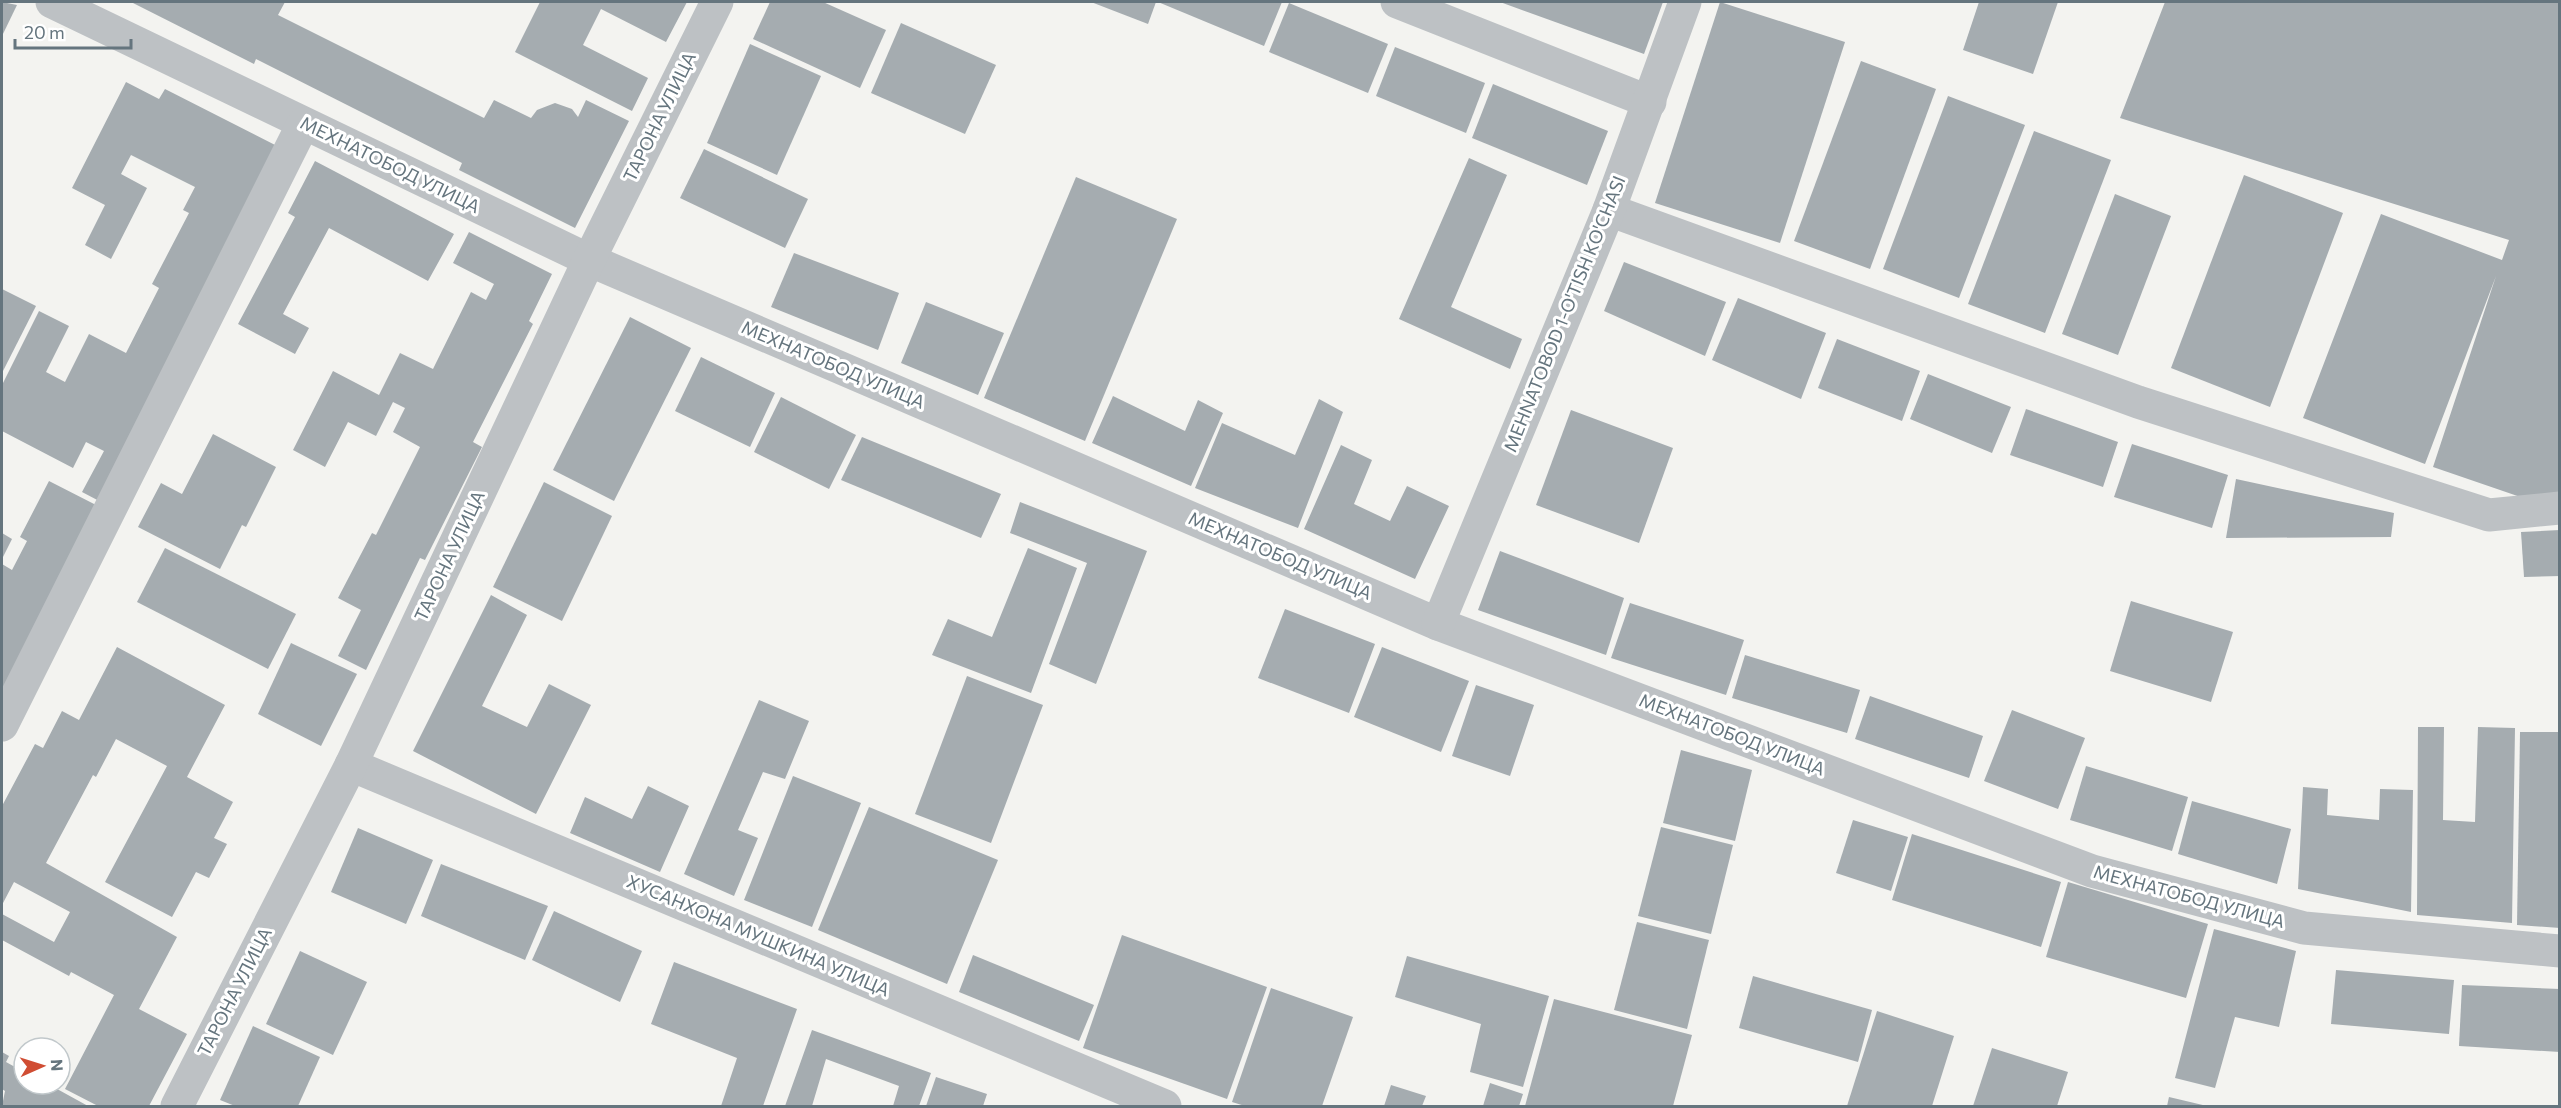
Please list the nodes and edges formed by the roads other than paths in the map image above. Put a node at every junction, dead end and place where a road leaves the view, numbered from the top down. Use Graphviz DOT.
graph roads {
  1 [pos="52,2"];
  2 [pos="717,2"];
  3 [pos="1397,2"];
  4 [pos="1685,2"];
  5 [pos="1650,102"];
  6 [pos="303,124"];
  7 [pos="1609,210"];
  8 [pos="589,260"];
  9 [pos="2559,508"];
  10 [pos="1438,624"];
  11 [pos="2,724"];
  12 [pos="351,765"];
  13 [pos="2559,951"];
  14 [pos="177,1107"];
  15 [pos="1165,1107"];
  1 -- 6 [label="street, МЕХНАТОБОД УЛИЦА"];
  2 -- 8 [label="street, ТАРОНА УЛИЦА"];
  3 -- 5 [label="street"];
  4 -- 5 [label="street, MEHNATOBOD 1-O'TISH KO'CHASI"];
  5 -- 7 [label="street, MEHNATOBOD 1-O'TISH KO'CHASI"];
  6 -- 8 [label="street, МЕХНАТОБОД УЛИЦА"];
  6 -- 11 [label="street"];
  7 -- 9 [label="street"];
  7 -- 10 [label="street, MEHNATOBOD 1-O'TISH KO'CHASI"];
  8 -- 10 [label="street, МЕХНАТОБОД УЛИЦА"];
  8 -- 12 [label="street, ТАРОНА УЛИЦА"];
  10 -- 13 [label="street, МЕХНАТОБОД УЛИЦА"];
  12 -- 14 [label="street, ТАРОНА УЛИЦА"];
  12 -- 15 [label="street, ХУСАНХОНА МУШКИНА УЛИЦА"];
}
